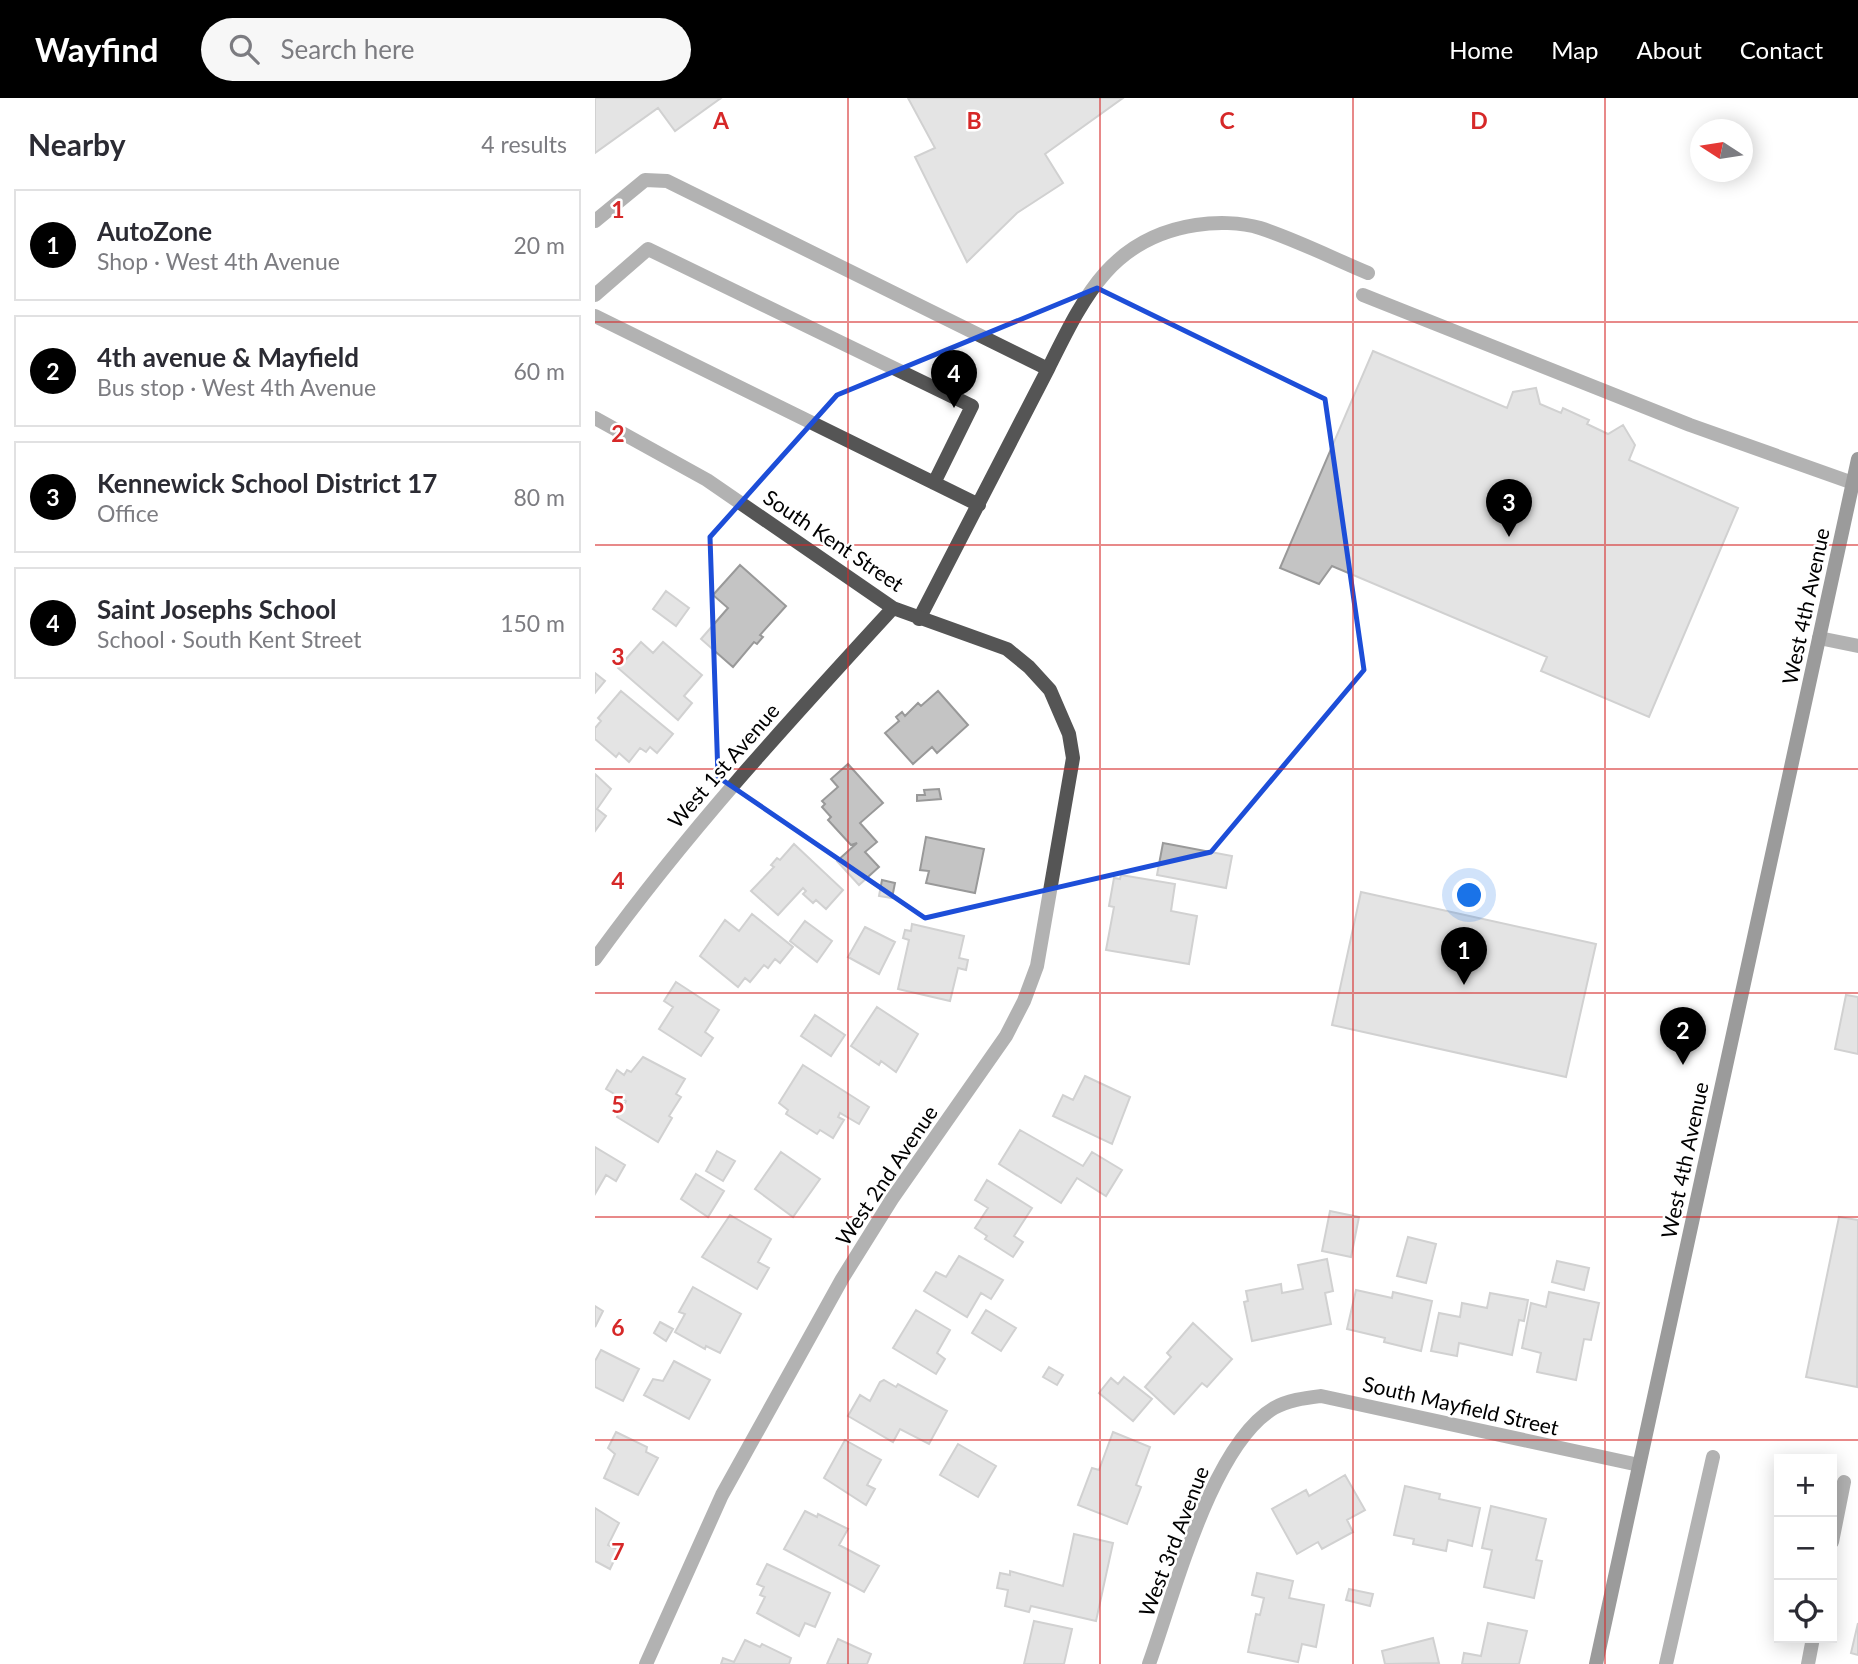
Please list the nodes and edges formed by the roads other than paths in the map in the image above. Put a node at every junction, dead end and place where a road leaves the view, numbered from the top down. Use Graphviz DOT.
graph roads {
  1 [pos="595,221"];
  2 [pos="1368,273"];
  3 [pos="595,295"];
  4 [pos="1363,295"];
  5 [pos="595,316"];
  6 [pos="1048,369"];
  7 [pos="595,418"];
  8 [pos="1858,459"];
  9 [pos="934,483"];
  10 [pos="1853,483"];
  11 [pos="979,505"];
  12 [pos="894,608"];
  13 [pos="919,619"];
  14 [pos="1819,638"];
  15 [pos="1858,646"];
  16 [pos="1050,690"];
  17 [pos="595,959"];
  18 [pos="1274,1408"];
  19 [pos="1713,1457"];
  20 [pos="1639,1465"];
  21 [pos="1844,1482"];
  22 [pos="1837,1517"];
  23 [pos="1812,1643"];
  24 [pos="646,1664"];
  25 [pos="1149,1664"];
  26 [pos="1595,1664"];
  27 [pos="1666,1664"];
  28 [pos="1808,1664"];
  1 -- 6 [label="street"];
  2 -- 6 [label="street"];
  3 -- 9 [label="street"];
  4 -- 10 [label="street"];
  5 -- 9 [label="street"];
  6 -- 11 [label="street"];
  7 -- 12 [label="street, South Kent Street"];
  8 -- 10 [label="main road, West 4th Avenue"];
  9 -- 11 [label="street"];
  10 -- 14 [label="main road, West 4th Avenue"];
  11 -- 13 [label="street"];
  12 -- 13 [label="street, South Kent Street"];
  12 -- 17 [label="street, West 1st Avenue"];
  13 -- 16 [label="street, South Kent Street"];
  14 -- 15 [label="street"];
  14 -- 20 [label="main road, West 4th Avenue"];
  16 -- 24 [label="street, West 2nd Avenue"];
  18 -- 20 [label="street, South Mayfield Street"];
  18 -- 25 [label="street, West 3rd Avenue"];
  19 -- 27 [label="street"];
  20 -- 26 [label="main road, West 4th Avenue"];
  21 -- 22 [label="street"];
  23 -- 28 [label="street"];
}
